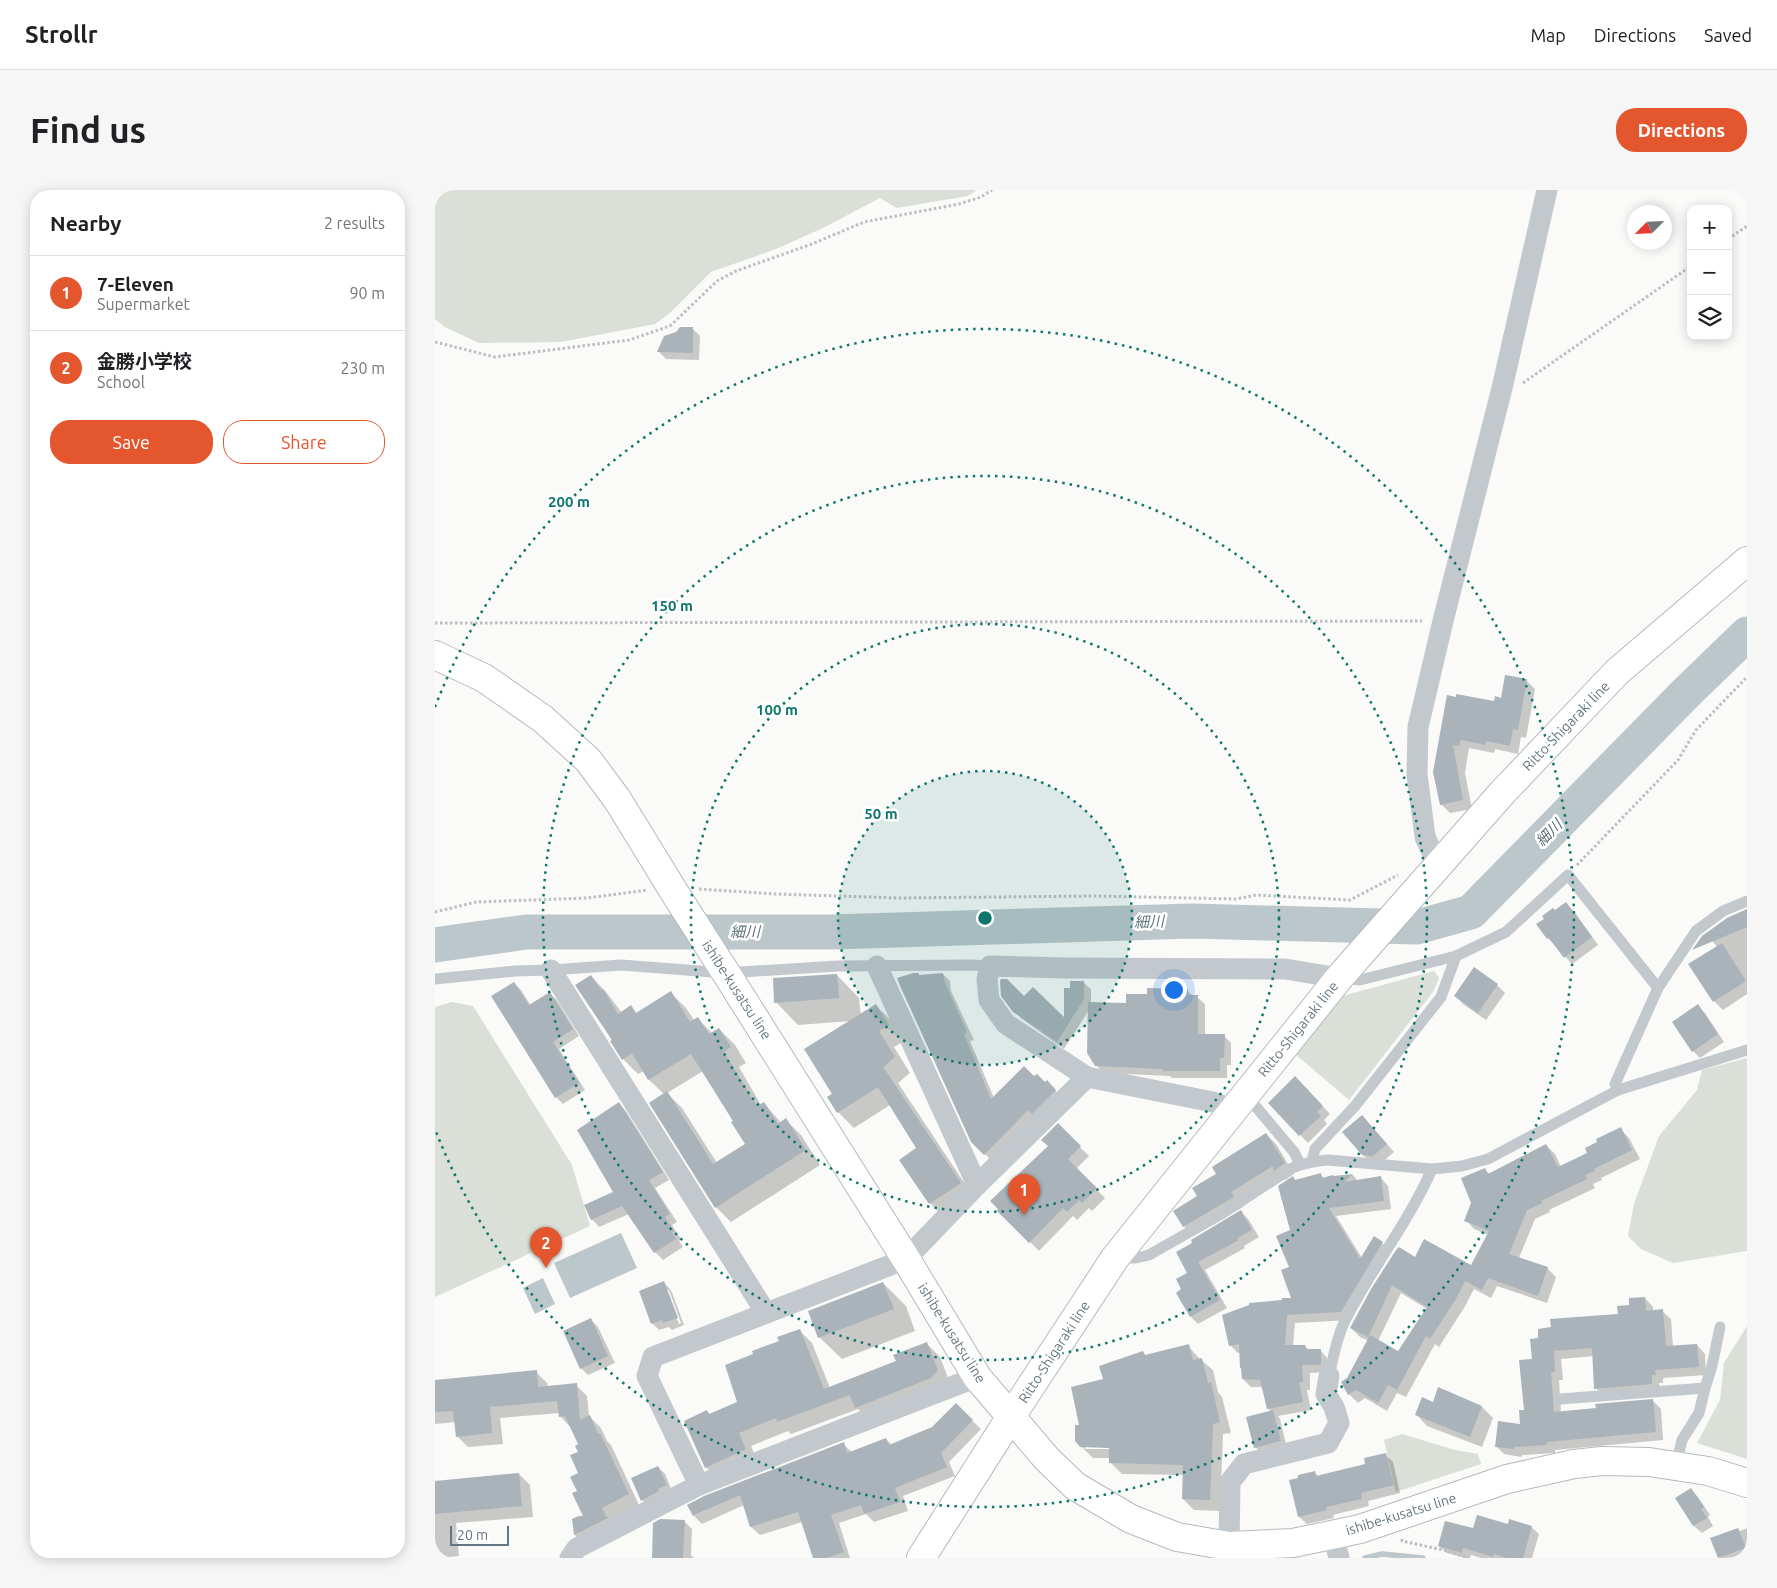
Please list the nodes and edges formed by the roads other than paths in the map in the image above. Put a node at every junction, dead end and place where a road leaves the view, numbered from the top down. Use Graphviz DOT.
graph roads {
  1 [pos="1547,190"];
  2 [pos="1747,561"];
  3 [pos="435,654"];
  4 [pos="1421,873"];
  5 [pos="1747,901"];
  6 [pos="1456,956"];
  7 [pos="877,966"];
  8 [pos="990,966"];
  9 [pos="724,969"];
  10 [pos="551,970"];
  11 [pos="1345,971"];
  12 [pos="435,979"];
  13 [pos="1658,988"];
  14 [pos="1747,1050"];
  15 [pos="1087,1077"];
  16 [pos="1618,1090"];
  17 [pos="1239,1102"];
  18 [pos="1313,1161"];
  19 [pos="1300,1164"];
  20 [pos="1432,1169"];
  21 [pos="977,1185"];
  22 [pos="1115,1258"];
  23 [pos="906,1259"];
  24 [pos="766,1313"];
  25 [pos="1720,1327"];
  26 [pos="1329,1376"];
  27 [pos="977,1377"];
  28 [pos="1705,1388"];
  29 [pos="1560,1399"];
  30 [pos="1010,1418"];
  31 [pos="1676,1466"];
  32 [pos="1747,1483"];
  33 [pos="699,1485"];
  34 [pos="1229,1546"];
  35 [pos="1336,1546"];
  36 [pos="930,1555"];
  37 [pos="570,1558"];
  1 -- 4 [label="street"];
  2 -- 4 [label="main road, Ritto-Shigaraki line"];
  3 -- 9 [label="main road, ishibe-kusatsu line"];
  4 -- 11 [label="main road, Ritto-Shigaraki line"];
  5 -- 13 [label="lane"];
  6 -- 11 [label="lane"];
  6 -- 13 [label="lane"];
  6 -- 18 [label="lane"];
  7 -- 8 [label="lane"];
  7 -- 9 [label="lane"];
  7 -- 21 [label="street"];
  8 -- 11 [label="street"];
  8 -- 15 [label="street"];
  9 -- 10 [label="lane"];
  9 -- 23 [label="main road, ishibe-kusatsu line"];
  10 -- 12 [label="lane"];
  10 -- 24 [label="street"];
  11 -- 17 [label="main road, Ritto-Shigaraki line"];
  13 -- 16 [label="lane"];
  14 -- 16 [label="lane"];
  15 -- 17 [label="street"];
  15 -- 21 [label="street"];
  16 -- 20 [label="lane"];
  17 -- 19 [label="lane"];
  17 -- 22 [label="main road, Ritto-Shigaraki line"];
  18 -- 19 [label="lane"];
  18 -- 20 [label="lane"];
  19 -- 22 [label="lane"];
  20 -- 26 [label="lane"];
  21 -- 23 [label="street"];
  22 -- 30 [label="main road, Ritto-Shigaraki line"];
  23 -- 24 [label="street"];
  23 -- 27 [label="main road, ishibe-kusatsu line"];
  24 -- 33 [label="street"];
  25 -- 28 [label="lane"];
  26 -- 34 [label="street"];
  27 -- 30 [label="main road, ishibe-kusatsu line"];
  27 -- 33 [label="street"];
  28 -- 29 [label="lane"];
  28 -- 31 [label="lane"];
  30 -- 34 [label="main road, ishibe-kusatsu line"];
  30 -- 36 [label="main road, Ritto-Shigaraki line"];
  31 -- 32 [label="main road, ishibe-kusatsu line"];
  31 -- 35 [label="main road, ishibe-kusatsu line"];
  33 -- 37 [label="street"];
  34 -- 35 [label="main road, ishibe-kusatsu line"];
}
